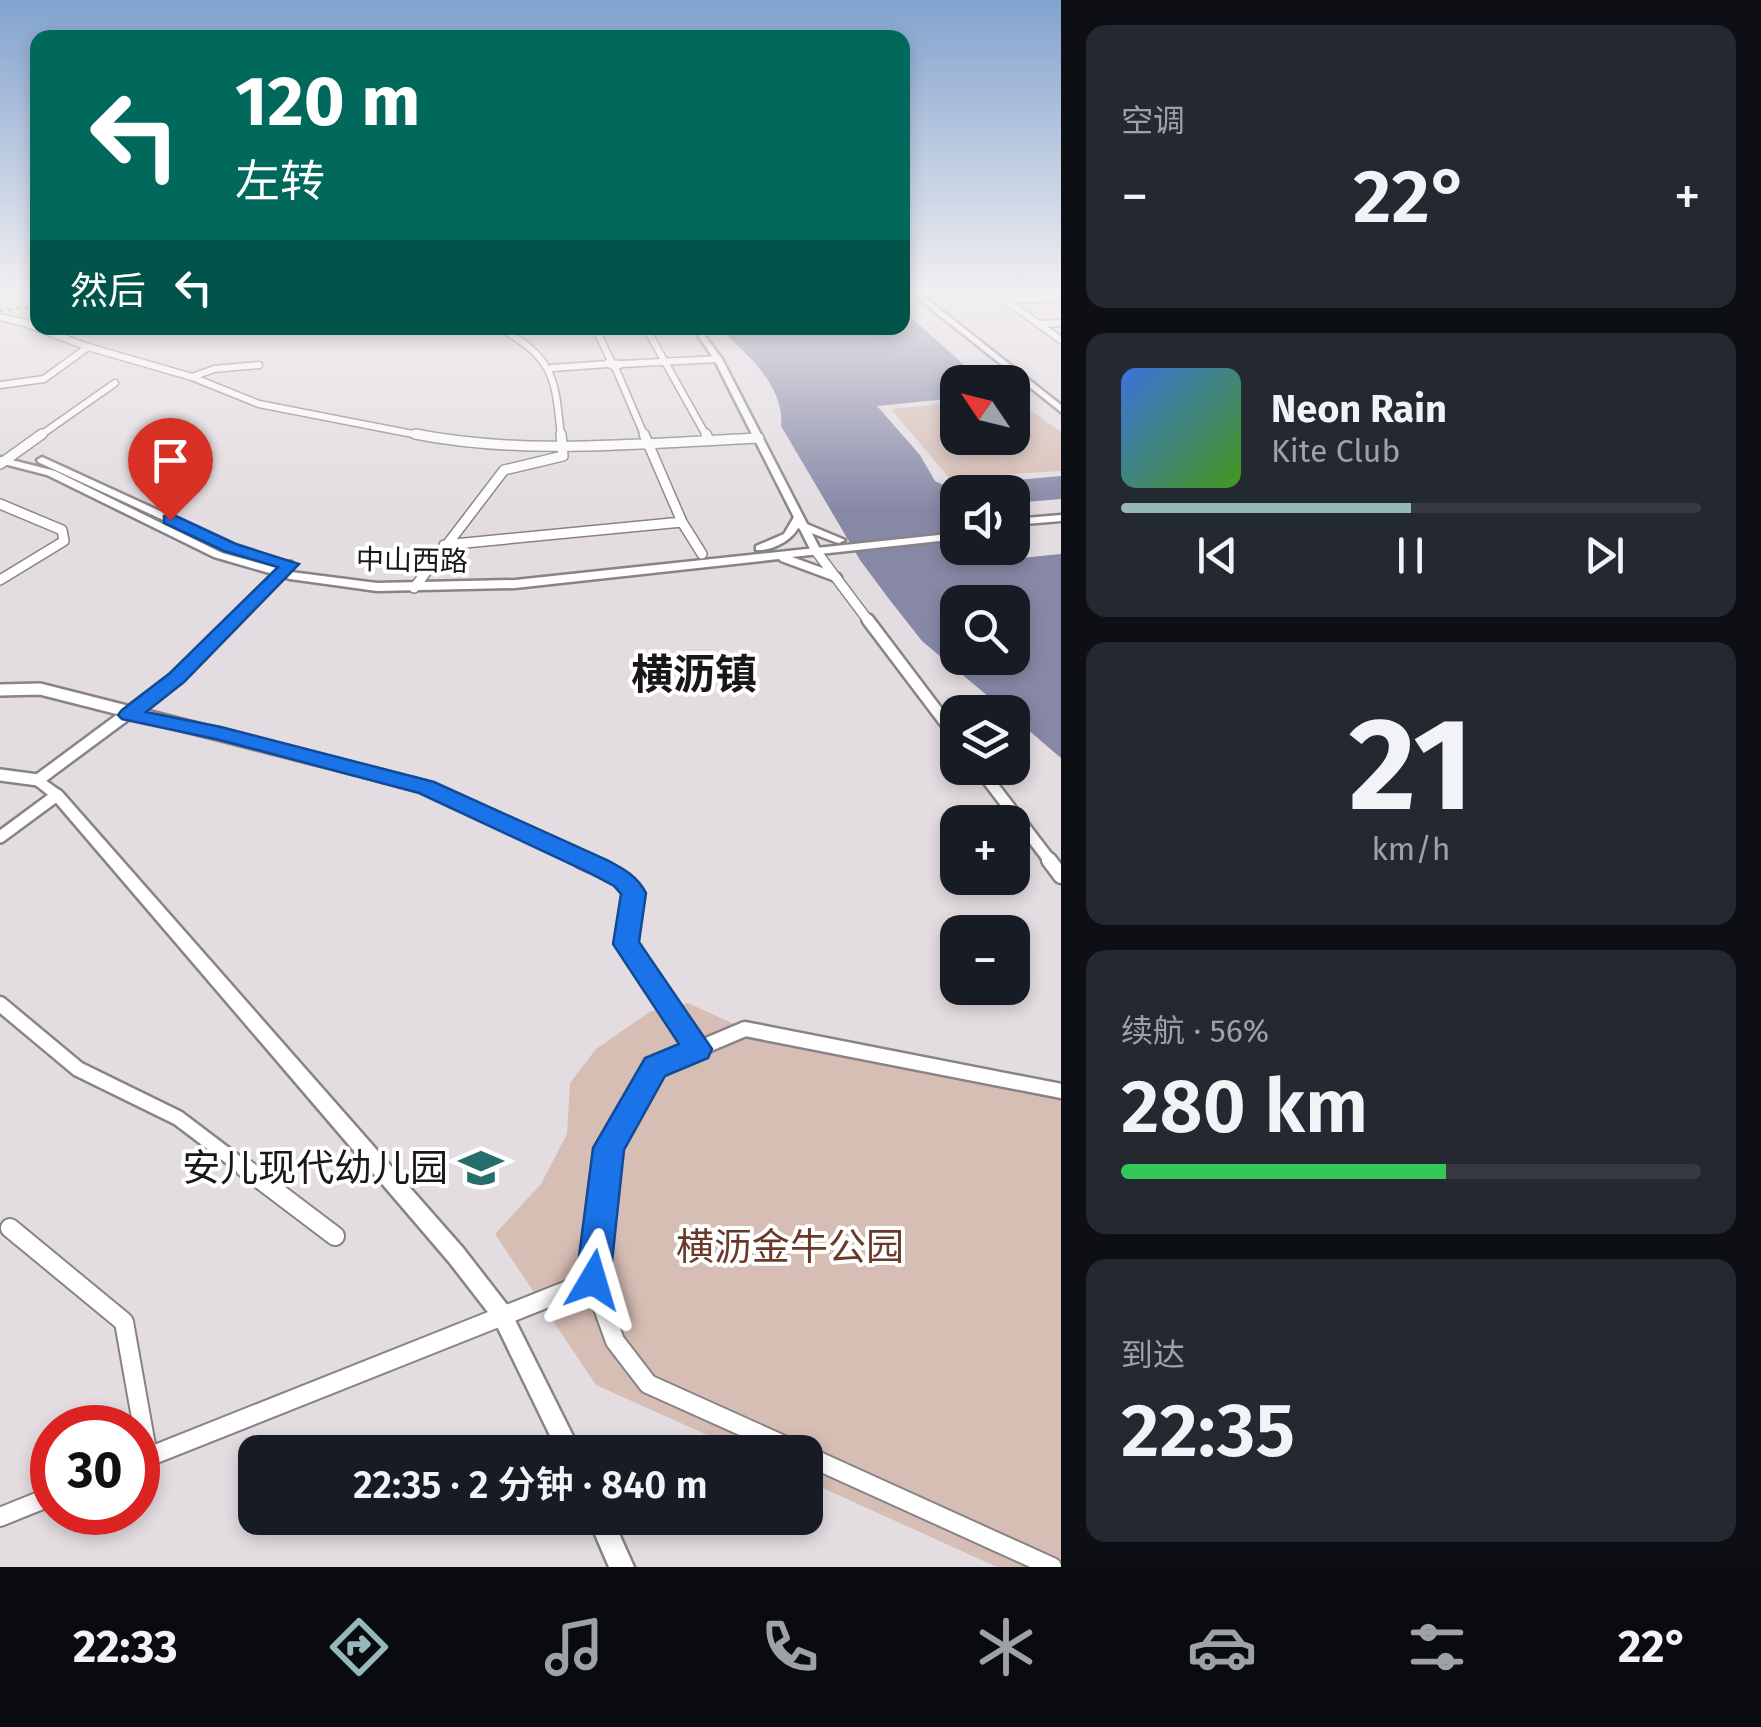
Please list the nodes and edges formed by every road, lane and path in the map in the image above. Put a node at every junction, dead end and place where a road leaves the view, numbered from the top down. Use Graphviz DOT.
graph roads {
  1 [pos="61,364"];
  2 [pos="147,364"];
  3 [pos="549,364"];
  4 [pos="612,364"];
  5 [pos="614,364"];
  6 [pos="670,364"];
  7 [pos="721,364"];
  8 [pos="1004,364"];
  9 [pos="259,365"];
  10 [pos="552,368"];
  11 [pos="192,378"];
  12 [pos="114,383"];
  13 [pos="0,385"];
  14 [pos="1061,409"];
  15 [pos="759,438"];
  16 [pos="709,440"];
  17 [pos="647,443"];
  18 [pos="562,446"];
  19 [pos="4,458"];
  20 [pos="0,504"];
  21 [pos="1061,518"];
  22 [pos="1030,521"];
  23 [pos="682,522"];
  24 [pos="800,522"];
  25 [pos="1061,527"];
  26 [pos="940,530"];
  27 [pos="1030,530"];
  28 [pos="940,537"];
  29 [pos="842,544"];
  30 [pos="444,545"];
  31 [pos="813,547"];
  32 [pos="763,552"];
  33 [pos="702,554"];
  34 [pos="286,569"];
  35 [pos="832,574"];
  36 [pos="0,580"];
  37 [pos="418,584"];
  38 [pos="0,690"];
  39 [pos="129,715"];
  40 [pos="940,715"];
  41 [pos="0,774"];
  42 [pos="38,780"];
  43 [pos="992,785"];
  44 [pos="57,795"];
  45 [pos="0,837"];
  46 [pos="1061,876"];
  47 [pos="0,1004"];
  48 [pos="698,1049"];
  49 [pos="1061,1090"];
  50 [pos="10,1228"];
  51 [pos="335,1236"];
  52 [pos="593,1280"];
  53 [pos="501,1313"];
  54 [pos="136,1405"];
  55 [pos="562,1435"];
  56 [pos="760,1435"];
  57 [pos="160,1452"];
  58 [pos="823,1463"];
  59 [pos="30,1505"];
  60 [pos="0,1517"];
  61 [pos="608,1535"];
  62 [pos="622,1567"];
  63 [pos="1052,1567"];
  1 -- 13 [label="street"];
  2 -- 11 [label="street"];
  3 -- 10 [label="street"];
  4 -- 10 [label="street"];
  5 -- 17 [label="street"];
  6 -- 16 [label="street"];
  7 -- 15 [label="street"];
  8 -- 14 [label="street"];
  9 -- 11 [label="street"];
  10 -- 18 [label="street"];
  11 -- 18 [label="street"];
  12 -- 19 [label="street"];
  15 -- 16 [label="street"];
  15 -- 24 [label="street"];
  16 -- 17 [label="street"];
  17 -- 18 [label="street"];
  17 -- 23 [label="street"];
  18 -- 30 [label="street"];
  19 -- 34 [label="main road, 中山西路"];
  20 -- 36 [label="street"];
  21 -- 22 [label="main road"];
  23 -- 30 [label="street"];
  23 -- 33 [label="street"];
  24 -- 29 [label="main road"];
  24 -- 31 [label="street"];
  24 -- 32 [label="main road"];
  25 -- 27 [label="main road"];
  26 -- 29 [label="main road"];
  28 -- 29 [label="main road"];
  29 -- 31 [label="main road, 中山西路"];
  29 -- 35 [label="main road"];
  30 -- 37 [label="street"];
  31 -- 32 [label="main road, 中山西路"];
  31 -- 35 [label="street"];
  32 -- 33 [label="main road, 中山西路"];
  32 -- 35 [label="main road"];
  32 -- 37 [label="main road, 中山西路"];
  33 -- 37 [label="main road, 中山西路"];
  34 -- 37 [label="main road, 中山西路"];
  34 -- 39 [label="street"];
  35 -- 40 [label="street"];
  38 -- 39 [label="street"];
  39 -- 42 [label="street"];
  39 -- 48 [label="street"];
  41 -- 42 [label="street"];
  42 -- 44 [label="street"];
  43 -- 46 [label="street"];
  44 -- 45 [label="street"];
  44 -- 53 [label="street"];
  47 -- 51 [label="street"];
  48 -- 49 [label="street"];
  48 -- 52 [label="street"];
  50 -- 54 [label="street"];
  52 -- 53 [label="street"];
  52 -- 56 [label="street"];
  53 -- 55 [label="street"];
  53 -- 57 [label="street"];
  58 -- 63 [label="street"];
  59 -- 60 [label="street"];
  61 -- 62 [label="street"];
}
